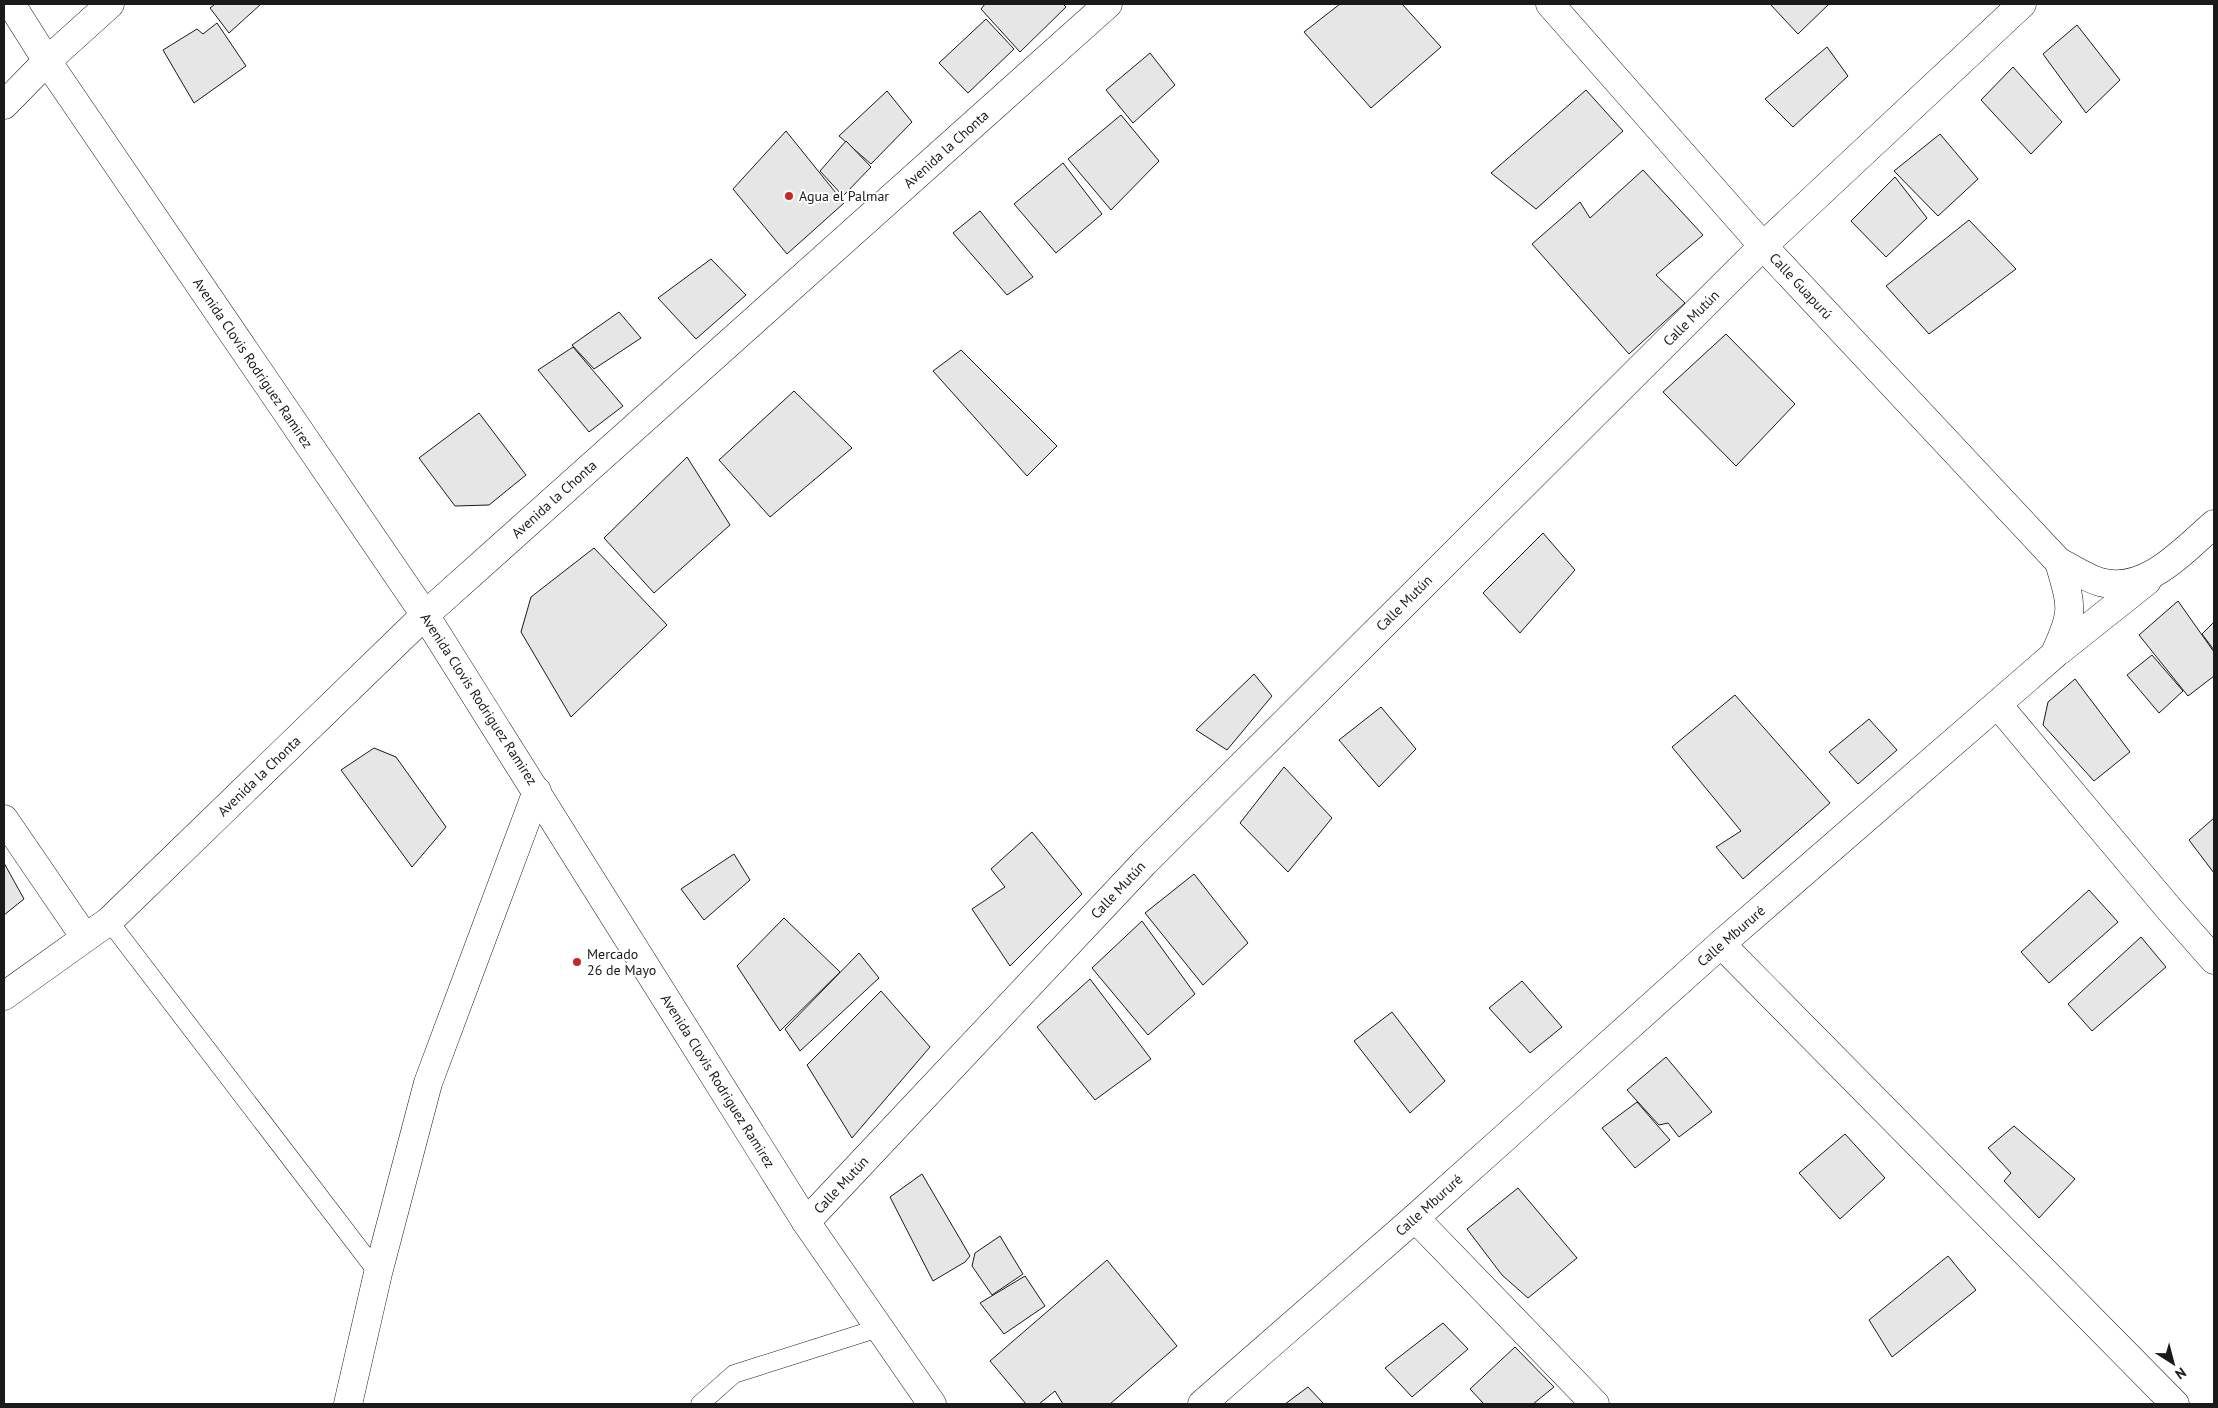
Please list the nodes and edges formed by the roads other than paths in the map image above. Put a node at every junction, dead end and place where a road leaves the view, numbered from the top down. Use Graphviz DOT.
graph roads {
  1 [pos="11,4"];
  2 [pos="110,4"];
  3 [pos="1108,4"];
  4 [pos="1550,4"];
  5 [pos="2022,4"];
  6 [pos="47,61"];
  7 [pos="4,105"];
  8 [pos="1764,246"];
  9 [pos="2214,524"];
  10 [pos="2059,562"];
  11 [pos="2160,570"];
  12 [pos="425,614"];
  13 [pos="2054,655"];
  14 [pos="1998,705"];
  15 [pos="537,791"];
  16 [pos="4,819"];
  17 [pos="110,920"];
  18 [pos="84,936"];
  19 [pos="1721,944"];
  20 [pos="2214,960"];
  21 [pos="4,996"];
  22 [pos="1415,1218"];
  23 [pos="806,1222"];
  24 [pos="378,1273"];
  25 [pos="879,1328"];
  26 [pos="348,1404"];
  27 [pos="700,1404"];
  28 [pos="932,1404"];
  29 [pos="1202,1404"];
  30 [pos="1596,1404"];
  31 [pos="2175,1404"];
  1 -- 6 [label="street, Avenida Clovis Rodriguez Ramirez"];
  2 -- 6 [label="street"];
  3 -- 12 [label="street, Avenida la Chonta"];
  4 -- 8 [label="street, Calle Guapurú"];
  5 -- 8 [label="street, Calle Mutún"];
  6 -- 7 [label="street"];
  6 -- 12 [label="street, Avenida Clovis Rodriguez Ramirez"];
  8 -- 10 [label="street, Calle Guapurú"];
  8 -- 23 [label="street, Calle Mutún"];
  9 -- 11 [label="street"];
  10 -- 11 [label="street"];
  10 -- 13 [label="street, Calle Mbururé"];
  11 -- 13 [label="street"];
  12 -- 15 [label="street, Avenida Clovis Rodriguez Ramirez"];
  12 -- 17 [label="street, Avenida la Chonta"];
  13 -- 14 [label="street, Calle Mbururé"];
  14 -- 19 [label="street, Calle Mbururé"];
  14 -- 20 [label="street"];
  15 -- 23 [label="street, Avenida Clovis Rodriguez Ramirez"];
  15 -- 24 [label="street"];
  16 -- 18 [label="street"];
  17 -- 18 [label="street, Avenida la Chonta"];
  17 -- 24 [label="lane"];
  18 -- 21 [label="street, Avenida la Chonta"];
  19 -- 22 [label="street, Calle Mbururé"];
  19 -- 31 [label="street"];
  22 -- 29 [label="street, Calle Mbururé"];
  22 -- 30 [label="street"];
  23 -- 25 [label="street, Avenida Clovis Rodriguez Ramirez"];
  24 -- 26 [label="street"];
  25 -- 27 [label="lane"];
  25 -- 28 [label="street, Avenida Clovis Rodriguez Ramirez"];
}
